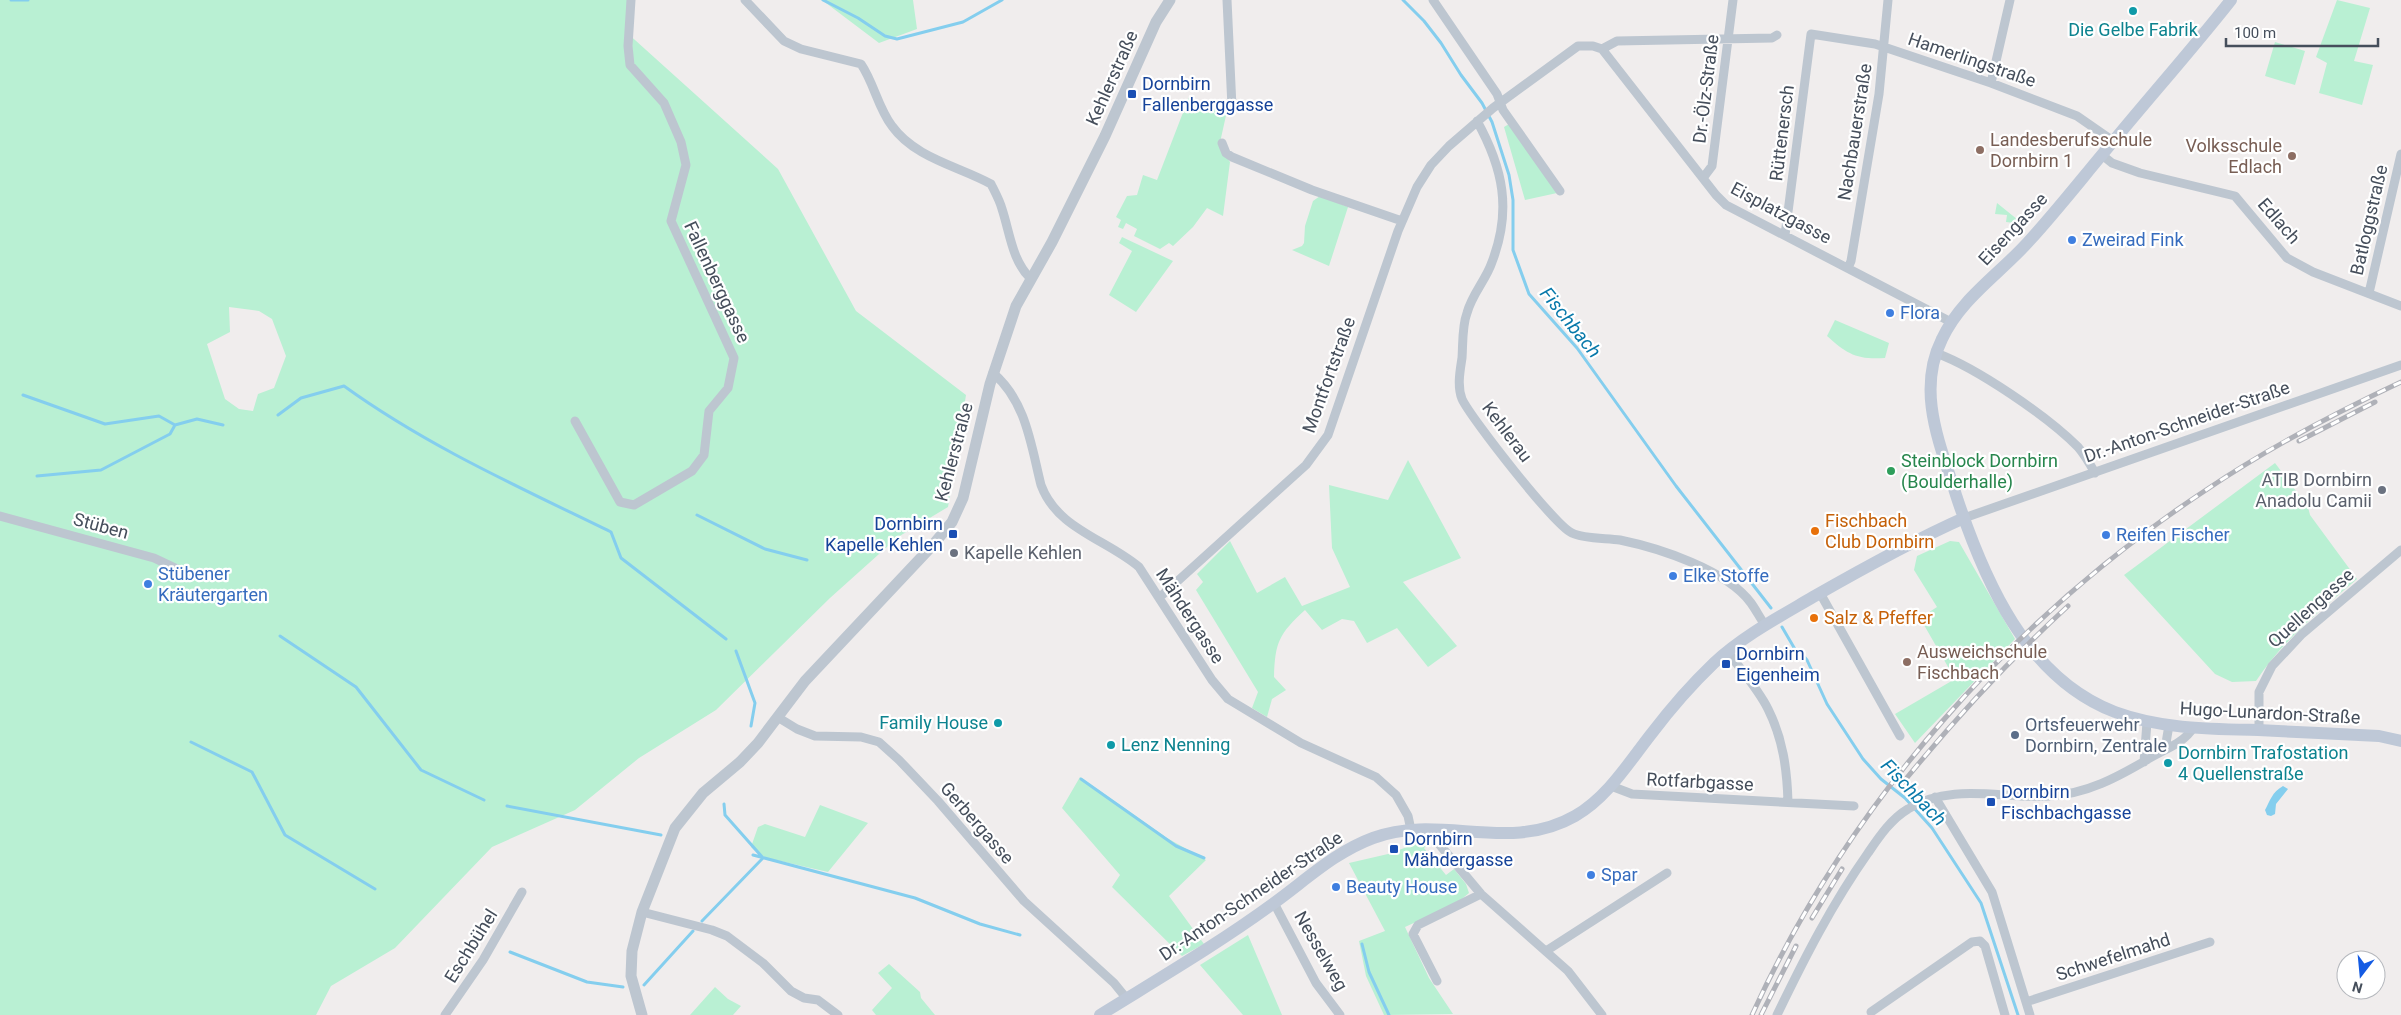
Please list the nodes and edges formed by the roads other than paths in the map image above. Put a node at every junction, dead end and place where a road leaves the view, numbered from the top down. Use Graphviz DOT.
graph roads {
  1 [pos="632,0"];
  2 [pos="745,0"];
  3 [pos="1170,0"];
  4 [pos="1227,0"];
  5 [pos="1433,0"];
  6 [pos="1733,0"];
  7 [pos="1888,0"];
  8 [pos="2010,0"];
  9 [pos="2231,0"];
  10 [pos="1777,34"];
  11 [pos="1811,34"];
  12 [pos="1728,39"];
  13 [pos="1598,47"];
  14 [pos="1885,47"];
  15 [pos="1991,83"];
  16 [pos="1496,105"];
  17 [pos="1232,107"];
  18 [pos="1478,120"];
  19 [pos="2113,141"];
  20 [pos="1222,143"];
  21 [pos="2401,154"];
  22 [pos="2102,155"];
  23 [pos="1703,178"];
  24 [pos="1560,191"];
  25 [pos="1402,220"];
  26 [pos="1785,235"];
  27 [pos="1848,268"];
  28 [pos="1032,279"];
  29 [pos="2369,292"];
  30 [pos="2401,306"];
  31 [pos="1950,322"];
  32 [pos="1936,353"];
  33 [pos="2401,365"];
  34 [pos="993,373"];
  35 [pos="575,421"];
  36 [pos="2094,474"];
  37 [pos="0,516"];
  38 [pos="1964,518"];
  39 [pos="2401,550"];
  40 [pos="190,575"];
  41 [pos="1820,593"];
  42 [pos="1160,597"];
  43 [pos="1765,625"];
  44 [pos="1728,652"];
  45 [pos="779,718"];
  46 [pos="2147,722"];
  47 [pos="2169,725"];
  48 [pos="2193,728"];
  49 [pos="2258,730"];
  50 [pos="2401,732"];
  51 [pos="1900,736"];
  52 [pos="2379,736"];
  53 [pos="2401,741"];
  54 [pos="2165,749"];
  55 [pos="2144,762"];
  56 [pos="1611,786"];
  57 [pos="1935,798"];
  58 [pos="1788,802"];
  59 [pos="1854,806"];
  60 [pos="1411,830"];
  61 [pos="1437,830"];
  62 [pos="1667,873"];
  63 [pos="522,892"];
  64 [pos="1481,894"];
  65 [pos="1274,903"];
  66 [pos="642,912"];
  67 [pos="2210,942"];
  68 [pos="1546,951"];
  69 [pos="1437,981"];
  70 [pos="1127,999"];
  71 [pos="2026,1002"];
  72 [pos="1871,1012"];
  73 [pos="640,1014"];
  74 [pos="1103,1014"];
  75 [pos="446,1015"];
  76 [pos="838,1015"];
  77 [pos="1340,1015"];
  78 [pos="1602,1015"];
  79 [pos="1777,1015"];
  80 [pos="2005,1015"];
  81 [pos="2030,1015"];
  1 -- 35 [label="street, Fallenberggasse"];
  2 -- 28 [label="street"];
  3 -- 28 [label="street, Kehlerstraße"];
  4 -- 17 [label="street"];
  5 -- 16 [label="street"];
  6 -- 12 [label="street, Dr.-Ölz-Straße"];
  7 -- 14 [label="street, Nachbauerstraße"];
  8 -- 15 [label="street"];
  9 -- 19 [label="main road, Eisengasse"];
  10 -- 12 [label="street"];
  11 -- 14 [label="street, Hamerlingstraße"];
  11 -- 26 [label="street, Rüttenersch"];
  12 -- 13 [label="street"];
  12 -- 23 [label="street, Dr.-Ölz-Straße"];
  13 -- 16 [label="street, Montfortstraße"];
  13 -- 23 [label="street, Eisplatzgasse"];
  14 -- 15 [label="street, Hamerlingstraße"];
  14 -- 27 [label="street, Nachbauerstraße"];
  15 -- 19 [label="street, Hamerlingstraße"];
  16 -- 18 [label="street, Montfortstraße"];
  16 -- 24 [label="street"];
  18 -- 25 [label="street, Montfortstraße"];
  18 -- 43 [label="street, Kehlerau"];
  19 -- 22 [label="main road, Eisengasse"];
  20 -- 25 [label="street"];
  21 -- 29 [label="street, Batloggstraße"];
  22 -- 29 [label="street, Edlach"];
  22 -- 31 [label="main road, Eisengasse"];
  23 -- 26 [label="street, Eisplatzgasse"];
  25 -- 42 [label="street, Montfortstraße"];
  26 -- 27 [label="street, Eisplatzgasse"];
  27 -- 31 [label="street, Eisplatzgasse"];
  28 -- 34 [label="street, Kehlerstraße"];
  29 -- 30 [label="street, Edlach"];
  31 -- 32 [label="main road, Eisengasse"];
  32 -- 36 [label="street"];
  32 -- 38 [label="main road, Eisengasse"];
  33 -- 36 [label="street, Dr.-Anton-Schneider-Straße"];
  34 -- 42 [label="street, Mähdergasse"];
  34 -- 45 [label="street, Kehlerstraße"];
  36 -- 38 [label="street, Dr.-Anton-Schneider-Straße"];
  37 -- 40 [label="street, Stüben"];
  38 -- 41 [label="main road, Dr.-Anton-Schneider-Straße"];
  38 -- 46 [label="main road, Hugo-Lunardon-Straße"];
  39 -- 49 [label="street, Quellengasse"];
  41 -- 43 [label="main road, Dr.-Anton-Schneider-Straße"];
  41 -- 51 [label="street"];
  42 -- 60 [label="street, Mähdergasse"];
  43 -- 44 [label="main road, Dr.-Anton-Schneider-Straße"];
  44 -- 56 [label="main road, Dr.-Anton-Schneider-Straße"];
  44 -- 58 [label="street"];
  45 -- 66 [label="street, Kehlerstraße"];
  45 -- 70 [label="street, Gerbergasse"];
  46 -- 47 [label="main road, Hugo-Lunardon-Straße"];
  46 -- 55 [label="street"];
  47 -- 48 [label="main road, Hugo-Lunardon-Straße"];
  47 -- 54 [label="street"];
  48 -- 49 [label="main road, Hugo-Lunardon-Straße"];
  48 -- 54 [label="street"];
  49 -- 52 [label="main road, Hugo-Lunardon-Straße"];
  50 -- 52 [label="main road, Hugo-Lunardon-Straße"];
  52 -- 53 [label="main road, Hugo-Lunardon-Straße"];
  54 -- 55 [label="street"];
  55 -- 57 [label="street"];
  56 -- 58 [label="street, Rotfarbgasse"];
  56 -- 61 [label="main road, Dr.-Anton-Schneider-Straße"];
  57 -- 71 [label="street"];
  57 -- 79 [label="street"];
  58 -- 59 [label="street, Rotfarbgasse"];
  60 -- 61 [label="main road, Dr.-Anton-Schneider-Straße"];
  60 -- 65 [label="main road, Dr.-Anton-Schneider-Straße"];
  61 -- 64 [label="street"];
  62 -- 68 [label="street"];
  63 -- 75 [label="street, Eschbühel"];
  64 -- 68 [label="street"];
  64 -- 69 [label="street"];
  65 -- 70 [label="main road, Dr.-Anton-Schneider-Straße"];
  65 -- 77 [label="street, Nesselweg"];
  66 -- 73 [label="street, Kehlerstraße"];
  66 -- 76 [label="street"];
  67 -- 71 [label="street, Schwefelmahd"];
  68 -- 78 [label="street"];
  70 -- 74 [label="main road, Dr.-Anton-Schneider-Straße"];
  71 -- 81 [label="street"];
  72 -- 80 [label="street"];
}
